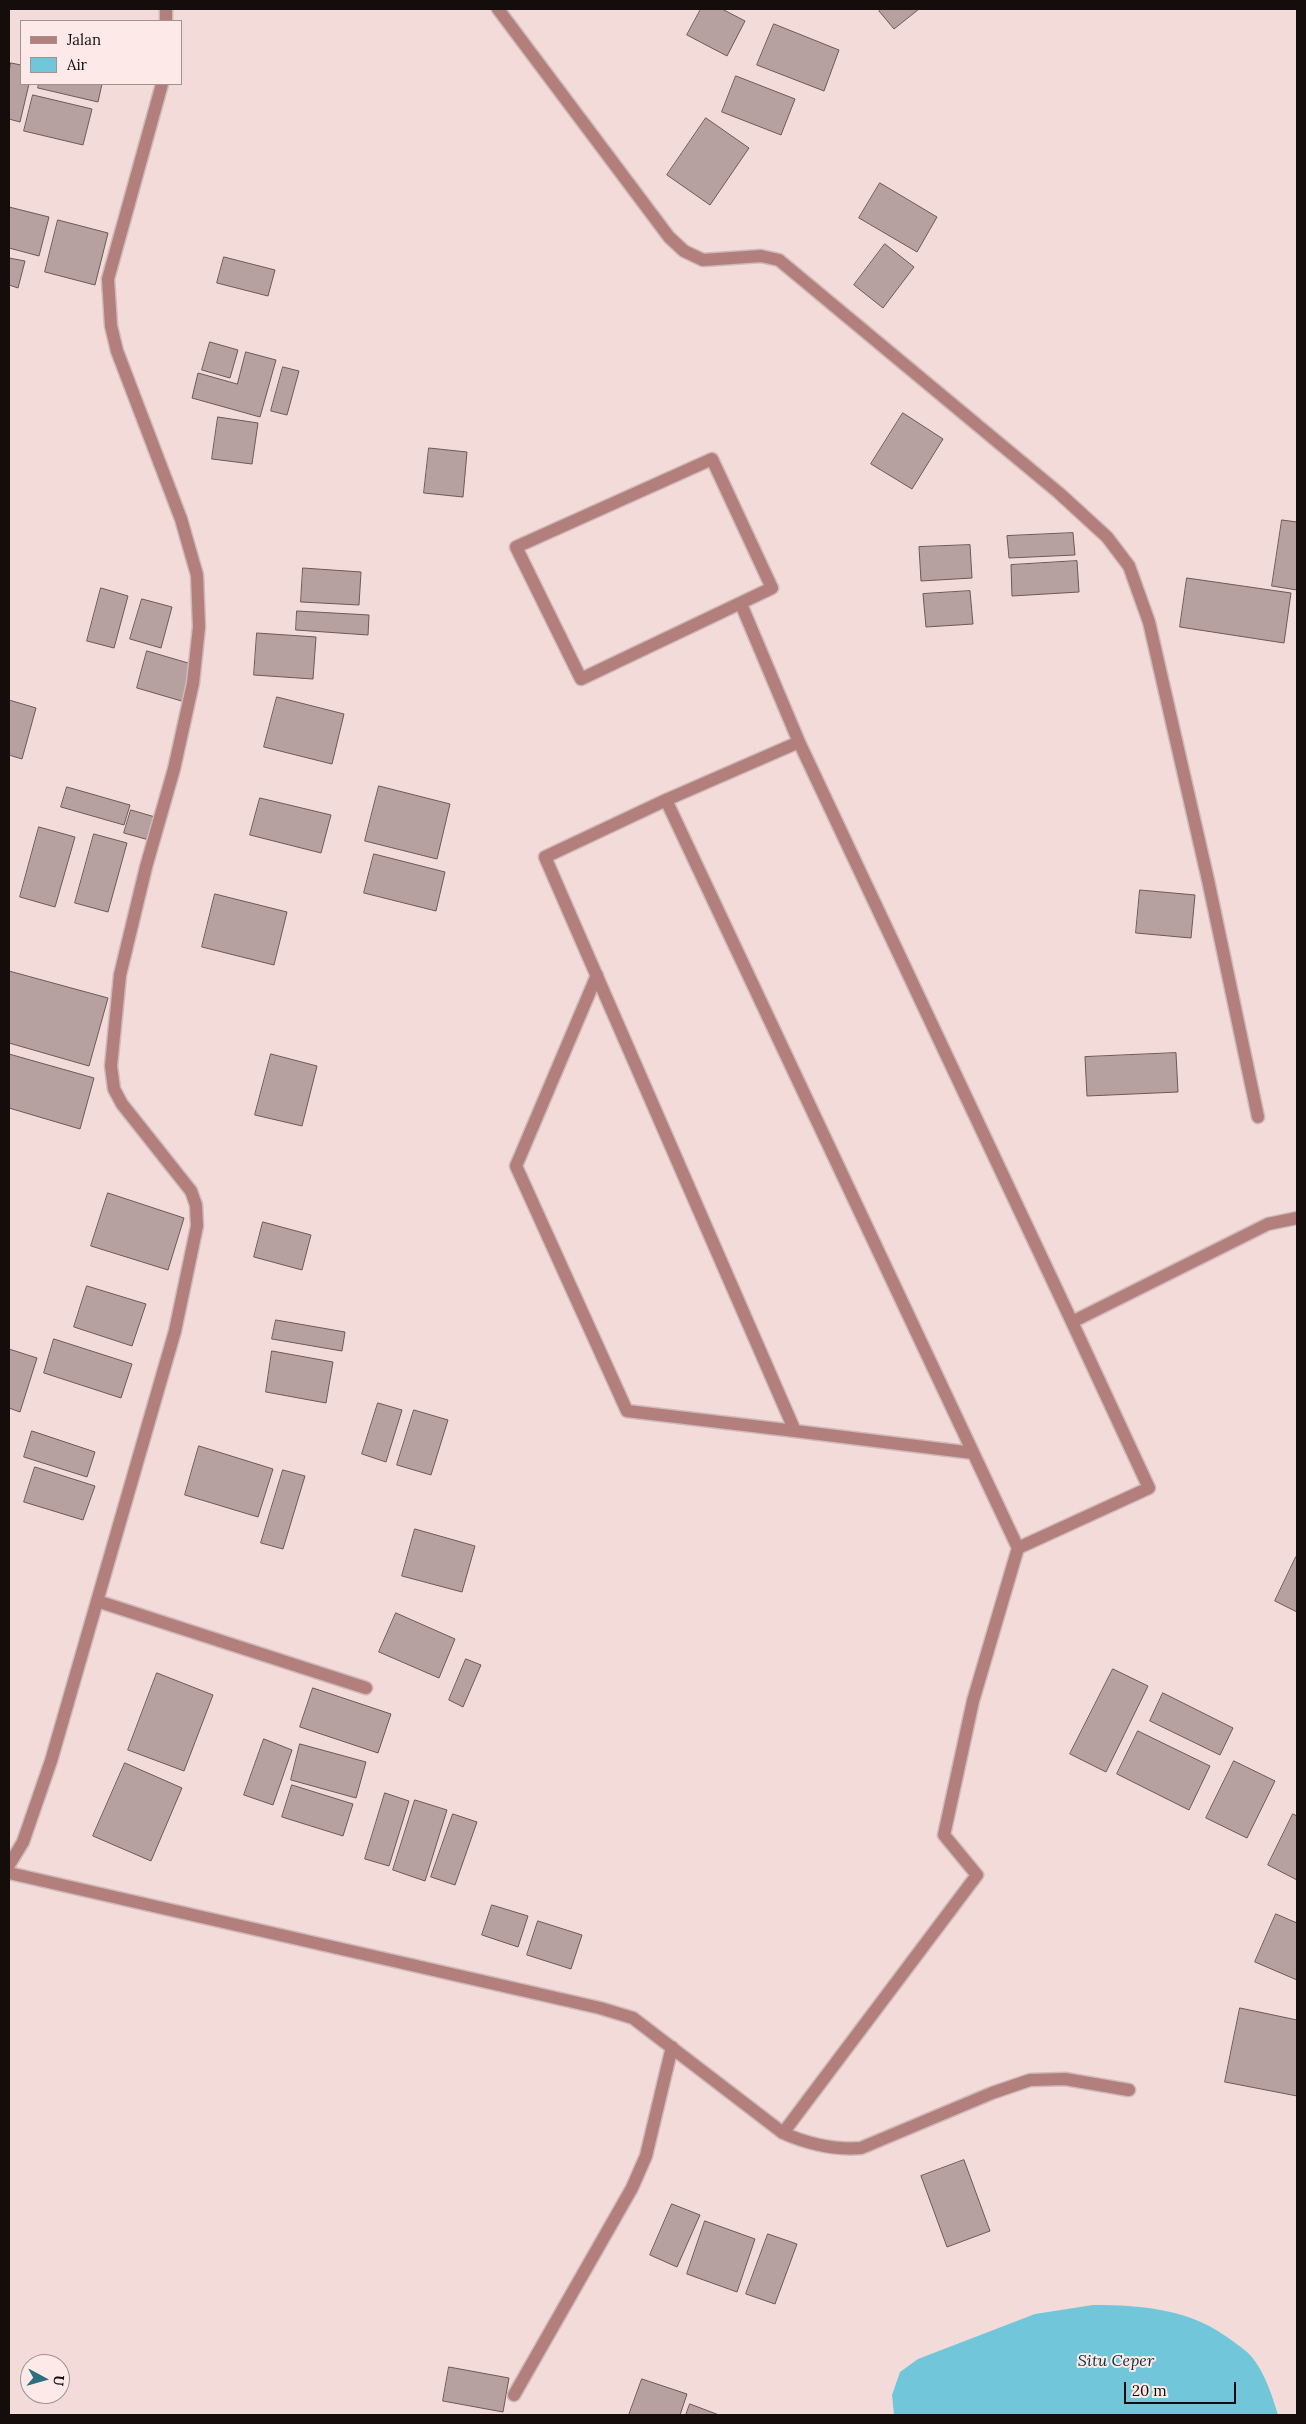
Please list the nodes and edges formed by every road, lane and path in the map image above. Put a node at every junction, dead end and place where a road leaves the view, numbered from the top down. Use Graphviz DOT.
graph roads {
  1 [pos="498,9"];
  2 [pos="162,85"];
  3 [pos="742,604"];
  4 [pos="800,742"];
  5 [pos="666,800"];
  6 [pos="597,976"];
  7 [pos="1258,1117"];
  8 [pos="1297,1218"];
  9 [pos="1072,1322"];
  10 [pos="795,1431"];
  11 [pos="973,1452"];
  12 [pos="1018,1548"];
  13 [pos="97,1600"];
  14 [pos="366,1688"];
  15 [pos="9,1865"];
  16 [pos="9,1873"];
  17 [pos="672,2047"];
  18 [pos="1129,2090"];
  19 [pos="783,2133"];
  20 [pos="514,2395"];
  1 -- 7 [label="street"];
  2 -- 13 [label="street"];
  3 -- 3 [label="street"];
  3 -- 4 [label="street"];
  4 -- 5 [label="street"];
  4 -- 9 [label="street"];
  5 -- 6 [label="street"];
  5 -- 11 [label="street"];
  6 -- 10 [label="street"];
  6 -- 10 [label="street"];
  8 -- 9 [label="street"];
  9 -- 12 [label="street"];
  10 -- 11 [label="street"];
  11 -- 12 [label="street"];
  12 -- 19 [label="street"];
  13 -- 14 [label="street"];
  13 -- 15 [label="street"];
  16 -- 17 [label="street"];
  17 -- 19 [label="street"];
  17 -- 20 [label="street"];
  18 -- 19 [label="street"];
}
